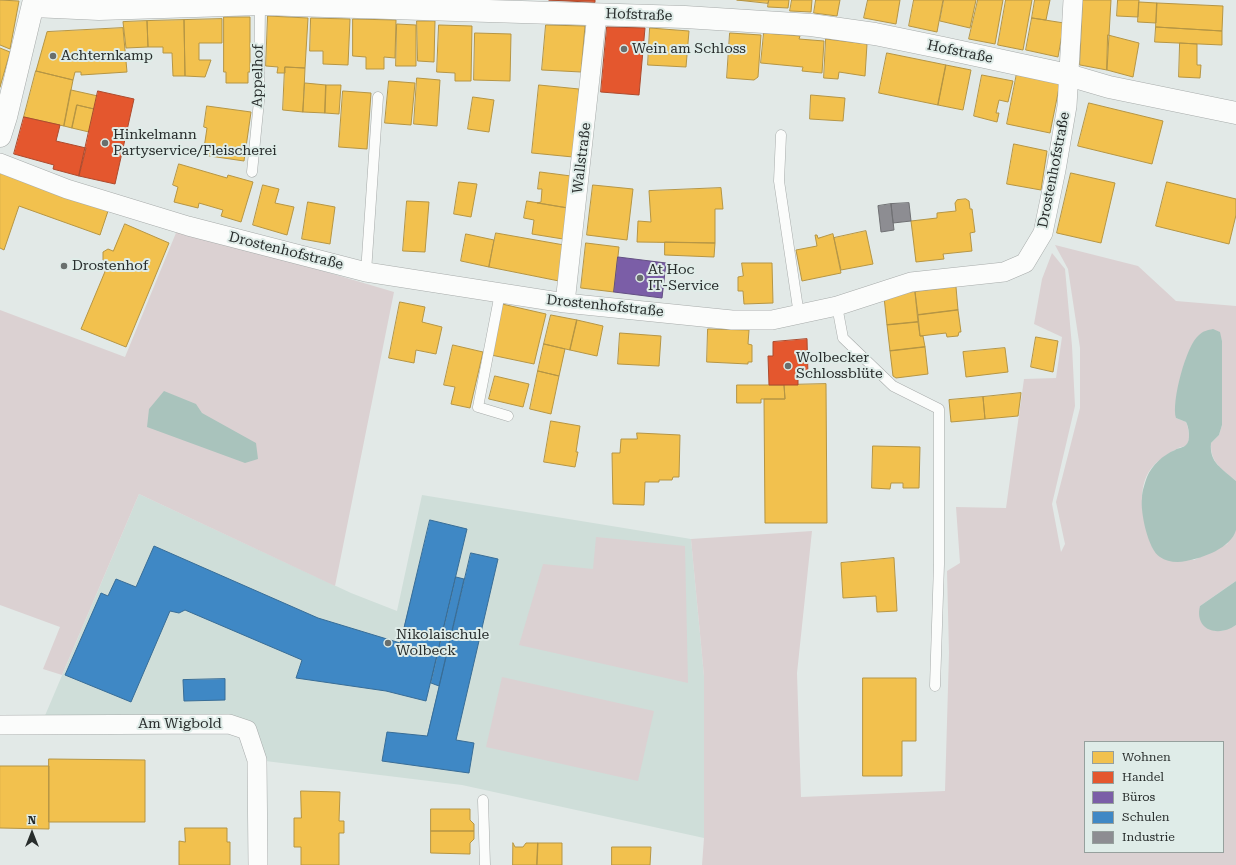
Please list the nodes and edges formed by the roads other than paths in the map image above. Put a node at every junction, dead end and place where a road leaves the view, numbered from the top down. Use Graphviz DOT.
graph roads {
  1 [pos="1073,0"];
  2 [pos="34,3"];
  3 [pos="260,4"];
  4 [pos="604,9"];
  5 [pos="1068,75"];
  6 [pos="378,97"];
  7 [pos="1236,113"];
  8 [pos="2,122"];
  9 [pos="780,135"];
  10 [pos="0,163"];
  11 [pos="252,172"];
  12 [pos="366,272"];
  13 [pos="500,293"];
  14 [pos="565,303"];
  15 [pos="837,306"];
  16 [pos="799,315"];
  17 [pos="508,416"];
  18 [pos="935,686"];
  19 [pos="0,725"];
  20 [pos="483,800"];
  21 [pos="258,865"];
  22 [pos="485,865"];
  1 -- 5 [label="street, Drostenhofstraße"];
  2 -- 3 [label="street, Hofstraße"];
  2 -- 8 [label="street"];
  3 -- 4 [label="street, Hofstraße"];
  3 -- 11 [label="lane, Appelhof"];
  4 -- 5 [label="street, Hofstraße"];
  4 -- 14 [label="street, Wallstraße"];
  5 -- 7 [label="street, Hofstraße"];
  5 -- 15 [label="street, Drostenhofstraße"];
  6 -- 12 [label="lane"];
  9 -- 16 [label="lane"];
  10 -- 12 [label="street, Drostenhofstraße"];
  12 -- 13 [label="street, Drostenhofstraße"];
  13 -- 14 [label="street, Drostenhofstraße"];
  13 -- 17 [label="lane"];
  14 -- 16 [label="street, Drostenhofstraße"];
  15 -- 16 [label="street, Drostenhofstraße"];
  15 -- 18 [label="lane"];
  19 -- 21 [label="street, Am Wigbold"];
  20 -- 22 [label="lane"];
}
